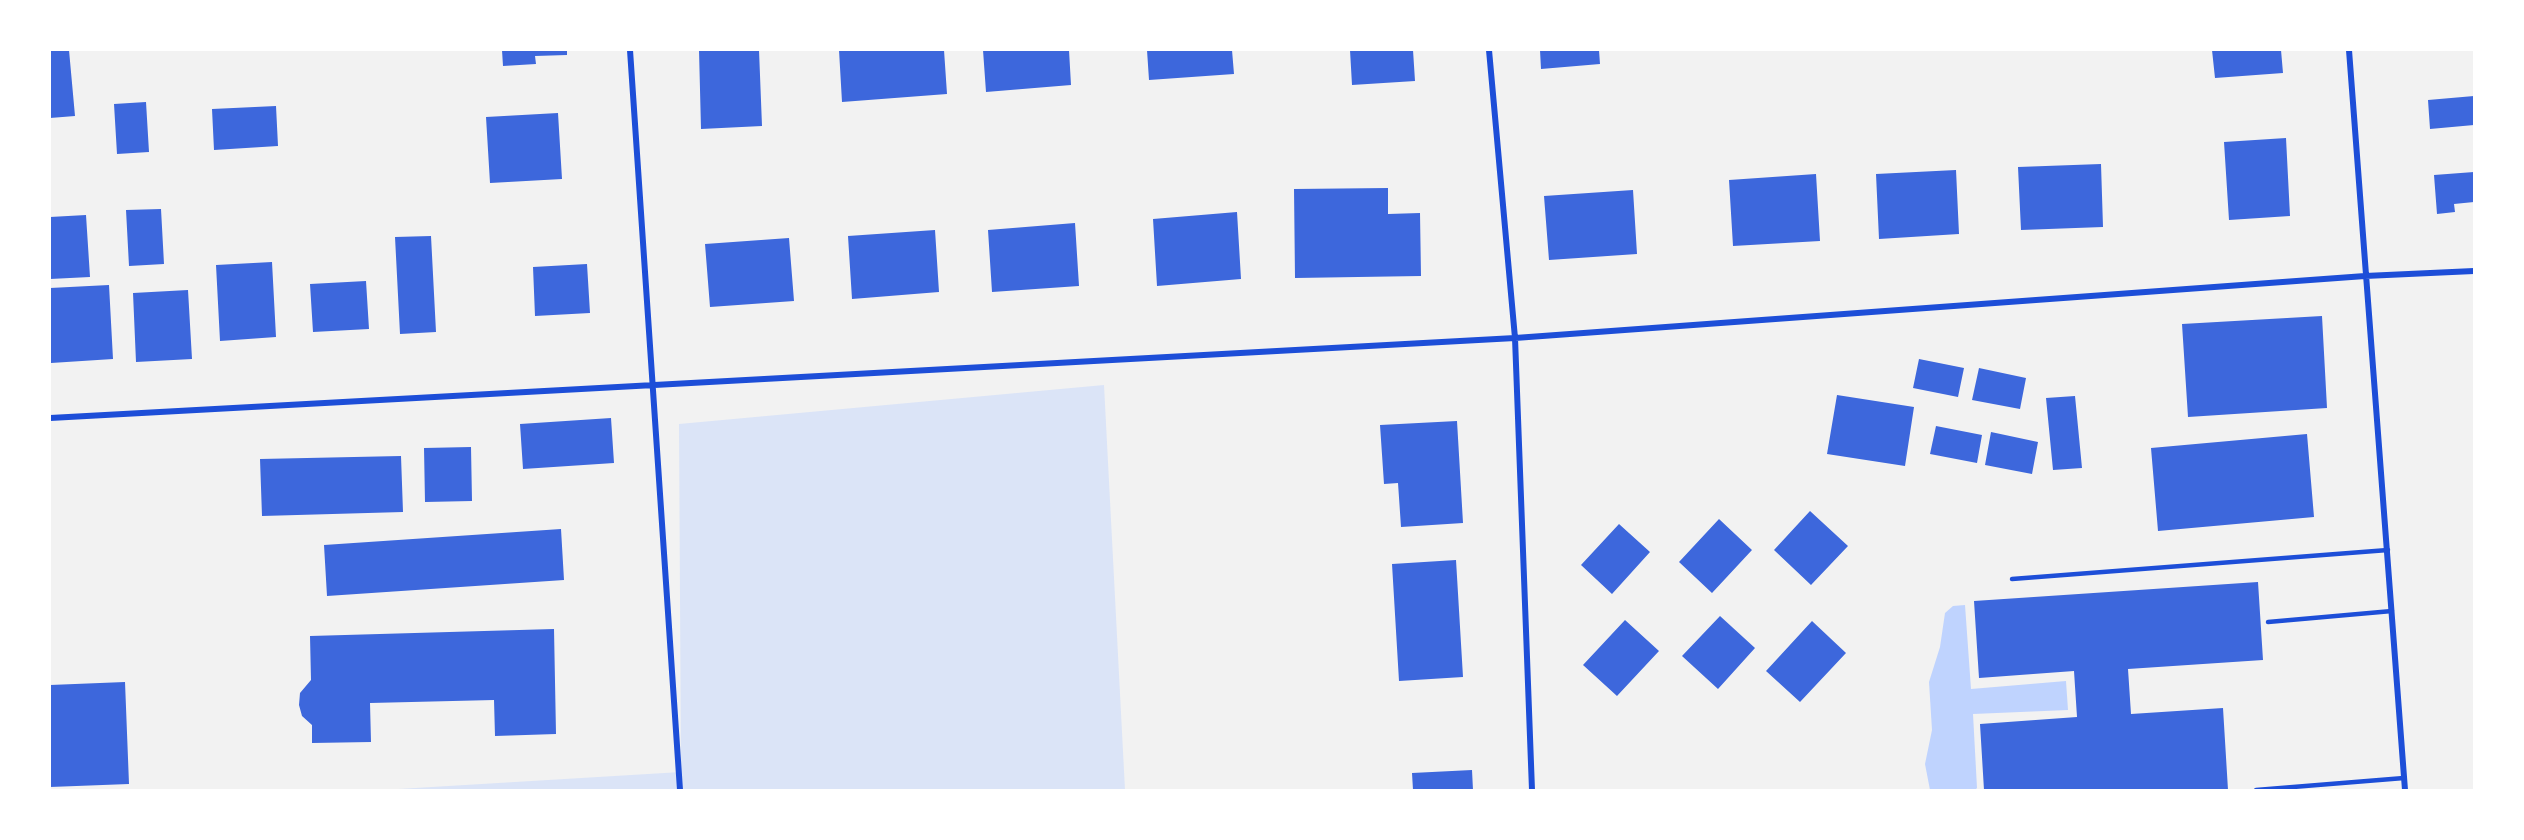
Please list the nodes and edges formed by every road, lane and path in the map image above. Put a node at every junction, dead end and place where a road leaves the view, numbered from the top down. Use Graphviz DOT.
graph roads {
  1 [pos="630,50"];
  2 [pos="1489,50"];
  3 [pos="2349,50"];
  4 [pos="2475,271"];
  5 [pos="2365,276"];
  6 [pos="1515,339"];
  7 [pos="652,385"];
  8 [pos="50,418"];
  9 [pos="2388,550"];
  10 [pos="2012,579"];
  11 [pos="2392,611"];
  12 [pos="2268,622"];
  13 [pos="2404,778"];
  14 [pos="680,790"];
  15 [pos="1532,790"];
  16 [pos="2256,790"];
  17 [pos="2405,790"];
  1 -- 7 [label="street"];
  2 -- 6 [label="street"];
  3 -- 5 [label="street"];
  4 -- 5 [label="street"];
  5 -- 6 [label="street"];
  5 -- 9 [label="street"];
  6 -- 7 [label="street"];
  6 -- 15 [label="street"];
  7 -- 8 [label="street"];
  7 -- 14 [label="street"];
  9 -- 10 [label="lane"];
  9 -- 11 [label="street"];
  11 -- 12 [label="lane"];
  11 -- 13 [label="street"];
  13 -- 16 [label="lane"];
  13 -- 17 [label="street"];
}
